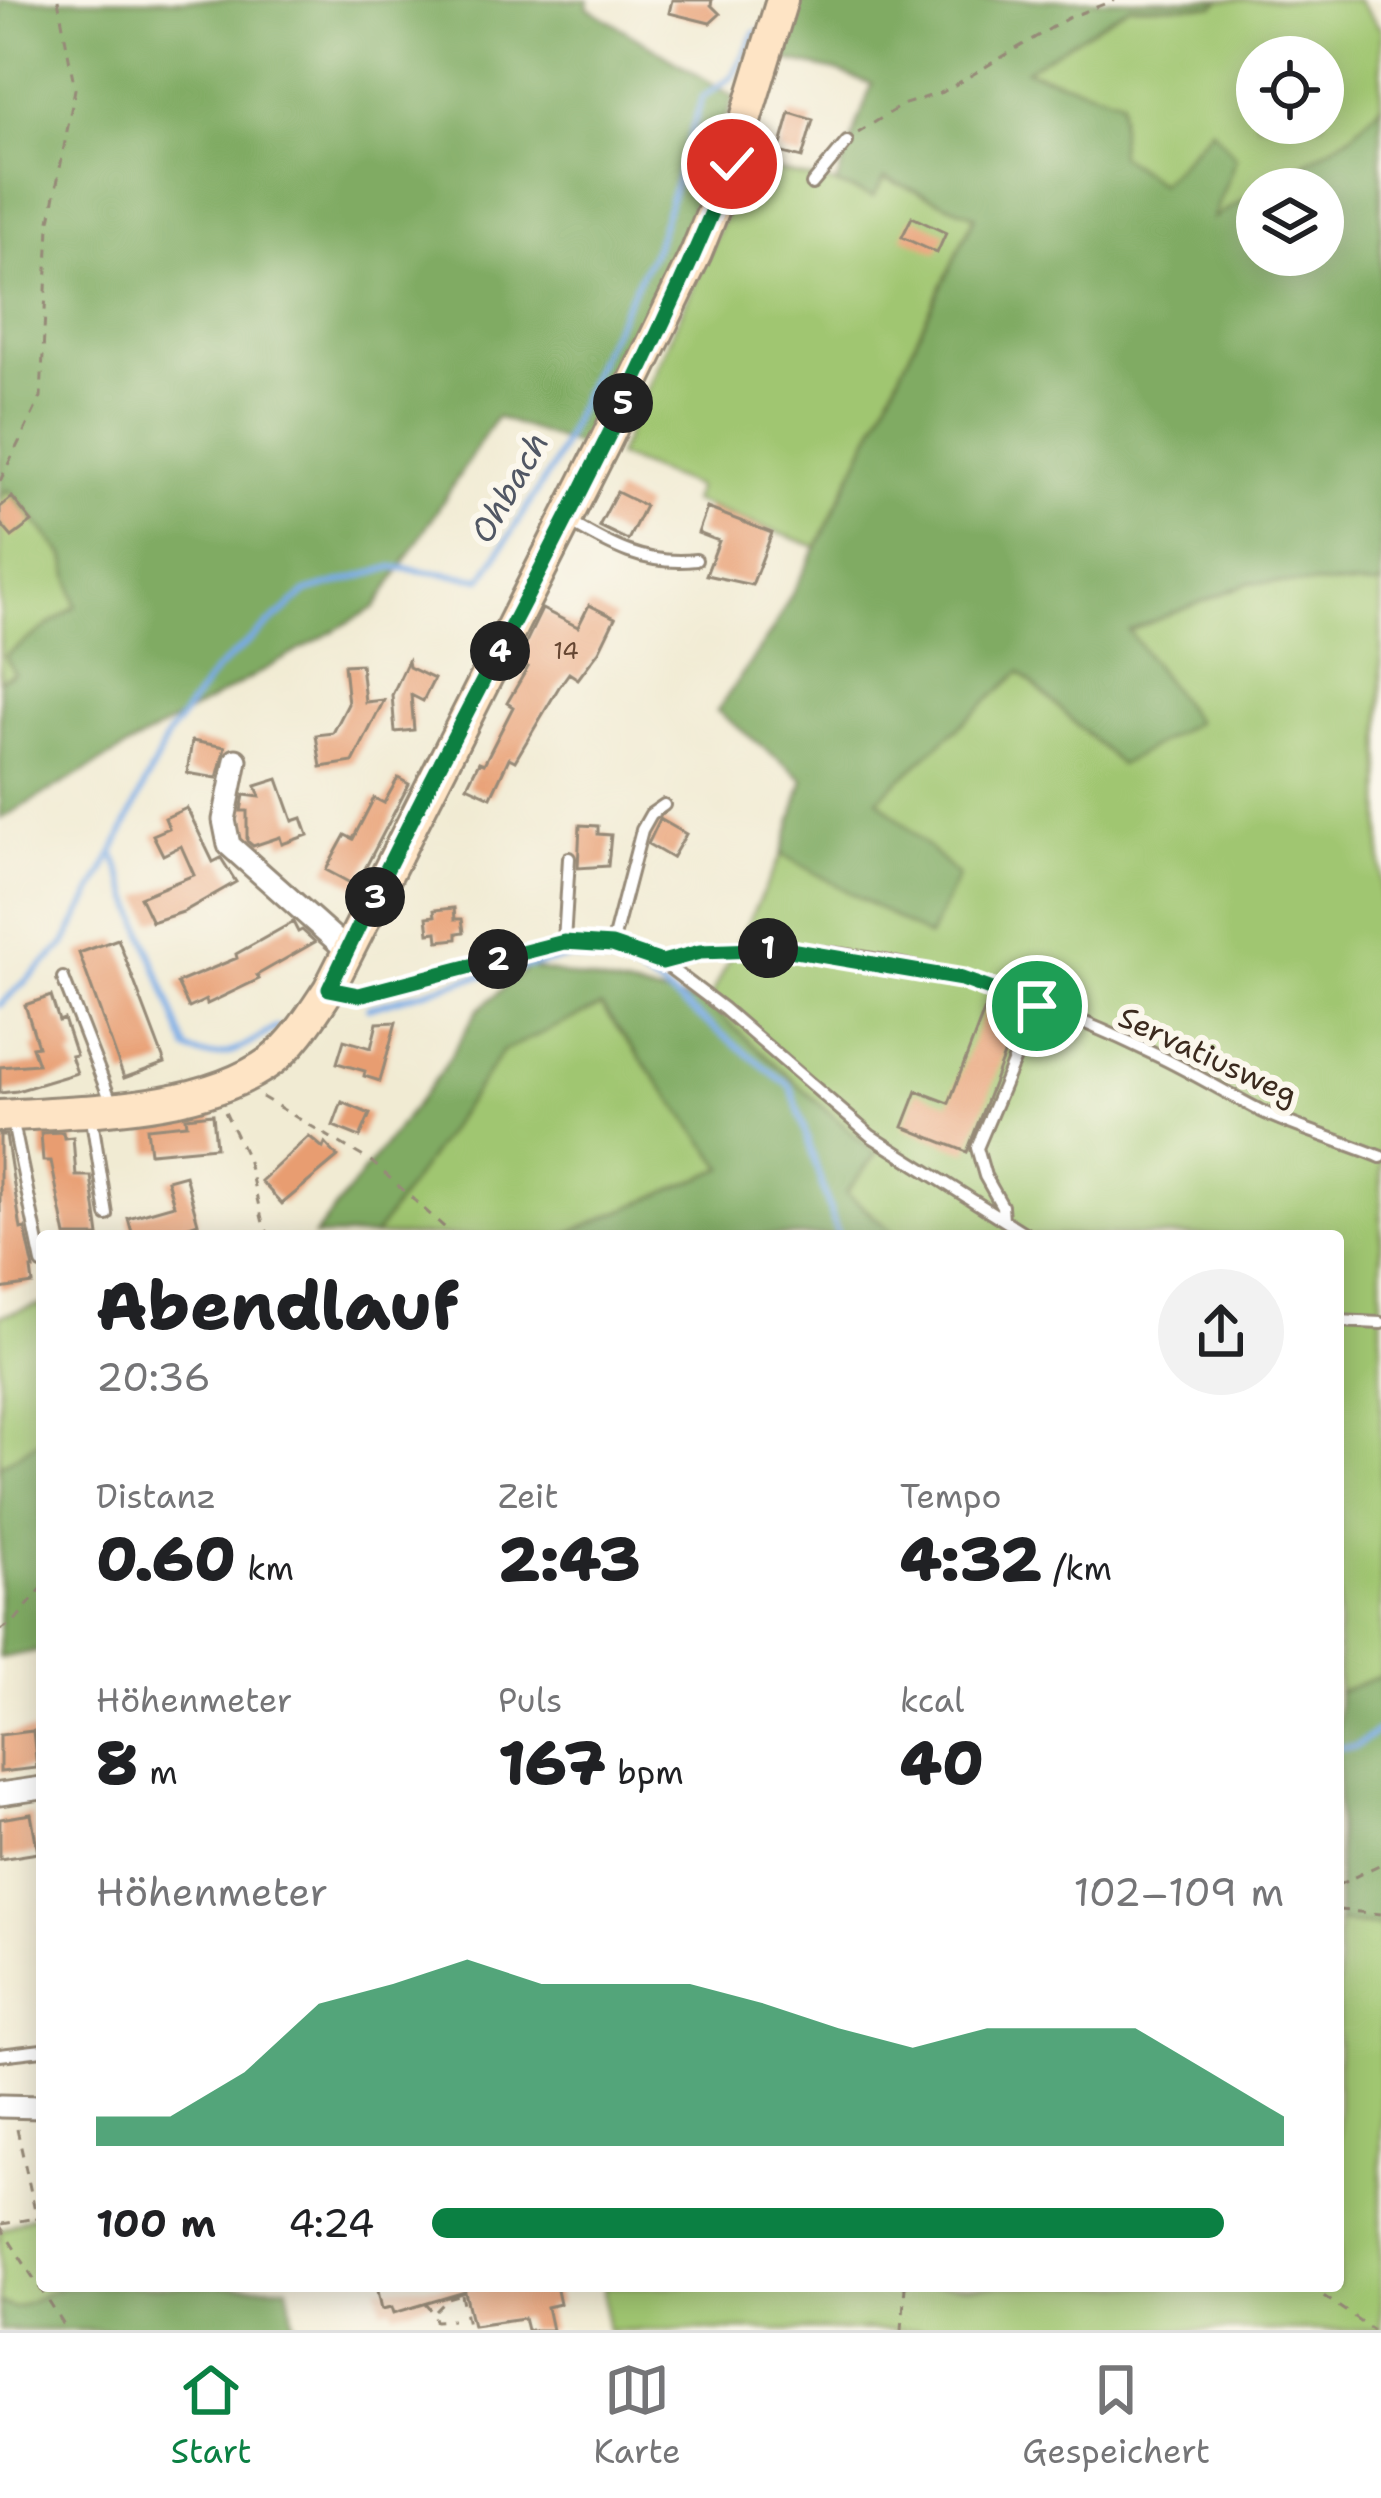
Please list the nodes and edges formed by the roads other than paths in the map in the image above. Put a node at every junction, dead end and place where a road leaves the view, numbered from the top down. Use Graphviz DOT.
graph roads {
  1 [pos="782,0"];
  2 [pos="847,142"];
  3 [pos="812,184"];
  4 [pos="566,520"];
  5 [pos="696,560"];
  6 [pos="236,760"];
  7 [pos="664,806"];
  8 [pos="569,858"];
  9 [pos="564,942"];
  10 [pos="612,945"];
  11 [pos="348,951"];
  12 [pos="662,962"];
  13 [pos="62,978"];
  14 [pos="329,989"];
  15 [pos="1037,1006"];
  16 [pos="102,1108"];
  17 [pos="6,1115"];
  18 [pos="1381,1156"];
  19 [pos="106,1215"];
  20 [pos="1003,1219"];
  21 [pos="1020,1230"];
  22 [pos="36,1238"];
  23 [pos="1344,1321"];
  24 [pos="1381,1323"];
  25 [pos="36,1789"];
  26 [pos="0,1794"];
  27 [pos="36,2051"];
  28 [pos="0,2055"];
  1 -- 4 [label="main road"];
  2 -- 3 [label="lane"];
  4 -- 5 [label="lane"];
  4 -- 11 [label="main road"];
  6 -- 11 [label="street"];
  7 -- 10 [label="lane"];
  8 -- 9 [label="lane"];
  9 -- 10 [label="lane"];
  9 -- 14 [label="lane"];
  10 -- 12 [label="lane"];
  11 -- 14 [label="main road"];
  12 -- 15 [label="lane, Servatiusweg"];
  12 -- 20 [label="lane"];
  13 -- 16 [label="lane"];
  14 -- 16 [label="main road"];
  15 -- 18 [label="lane, Servatiusweg"];
  15 -- 20 [label="lane"];
  16 -- 17 [label="main road"];
  16 -- 19 [label="lane"];
  17 -- 22 [label="lane"];
  20 -- 21 [label="lane"];
  23 -- 24 [label="lane"];
  25 -- 26 [label="street"];
  27 -- 28 [label="lane"];
}
